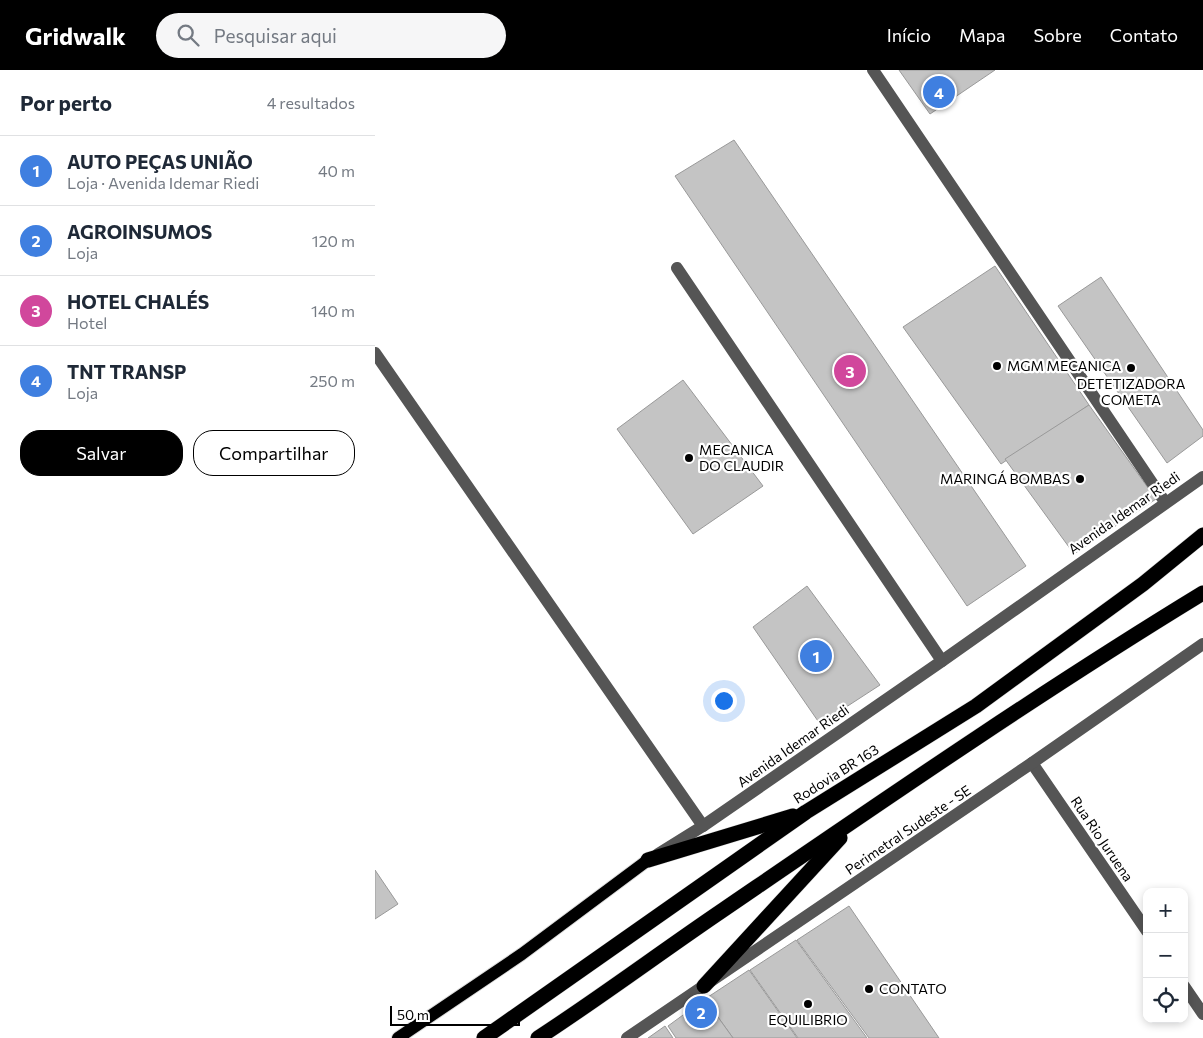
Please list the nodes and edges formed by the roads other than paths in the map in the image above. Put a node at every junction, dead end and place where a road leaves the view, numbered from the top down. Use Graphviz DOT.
graph roads {
  1 [pos="873,70"];
  2 [pos="677,268"];
  3 [pos="375,353"];
  4 [pos="1203,477"];
  5 [pos="1165,502"];
  6 [pos="1203,535"];
  7 [pos="1203,593"];
  8 [pos="1203,644"];
  9 [pos="942,661"];
  10 [pos="1032,764"];
  11 [pos="806,812"];
  12 [pos="856,820"];
  13 [pos="703,826"];
  14 [pos="648,860"];
  15 [pos="1143,925"];
  16 [pos="704,986"];
  17 [pos="1188,992"];
  18 [pos="1203,1014"];
  19 [pos="398,1038"];
  20 [pos="483,1038"];
  21 [pos="538,1038"];
  22 [pos="627,1038"];
  1 -- 5 [label="street"];
  2 -- 9 [label="street"];
  3 -- 13 [label="street"];
  4 -- 5 [label="street, Avenida Idemar Riedi"];
  5 -- 9 [label="street, Avenida Idemar Riedi"];
  6 -- 11 [label="highway, Rodovia BR 163"];
  7 -- 12 [label="highway"];
  8 -- 10 [label="street, Perimetral Sudeste - SE"];
  9 -- 13 [label="street, Avenida Idemar Riedi"];
  10 -- 15 [label="street, Rua Rio Juruena"];
  10 -- 16 [label="street, Perimetral Sudeste - SE"];
  11 -- 14 [label="highway"];
  11 -- 20 [label="highway, Rodovia BR 163"];
  12 -- 16 [label="highway"];
  12 -- 21 [label="highway"];
  13 -- 14 [label="street, Avenida Idemar Riedi"];
  14 -- 19 [label="main road, Avenida Idemar Riedi"];
  16 -- 22 [label="street, Perimetral Sudeste - SE"];
  17 -- 18 [label="street"];
}
